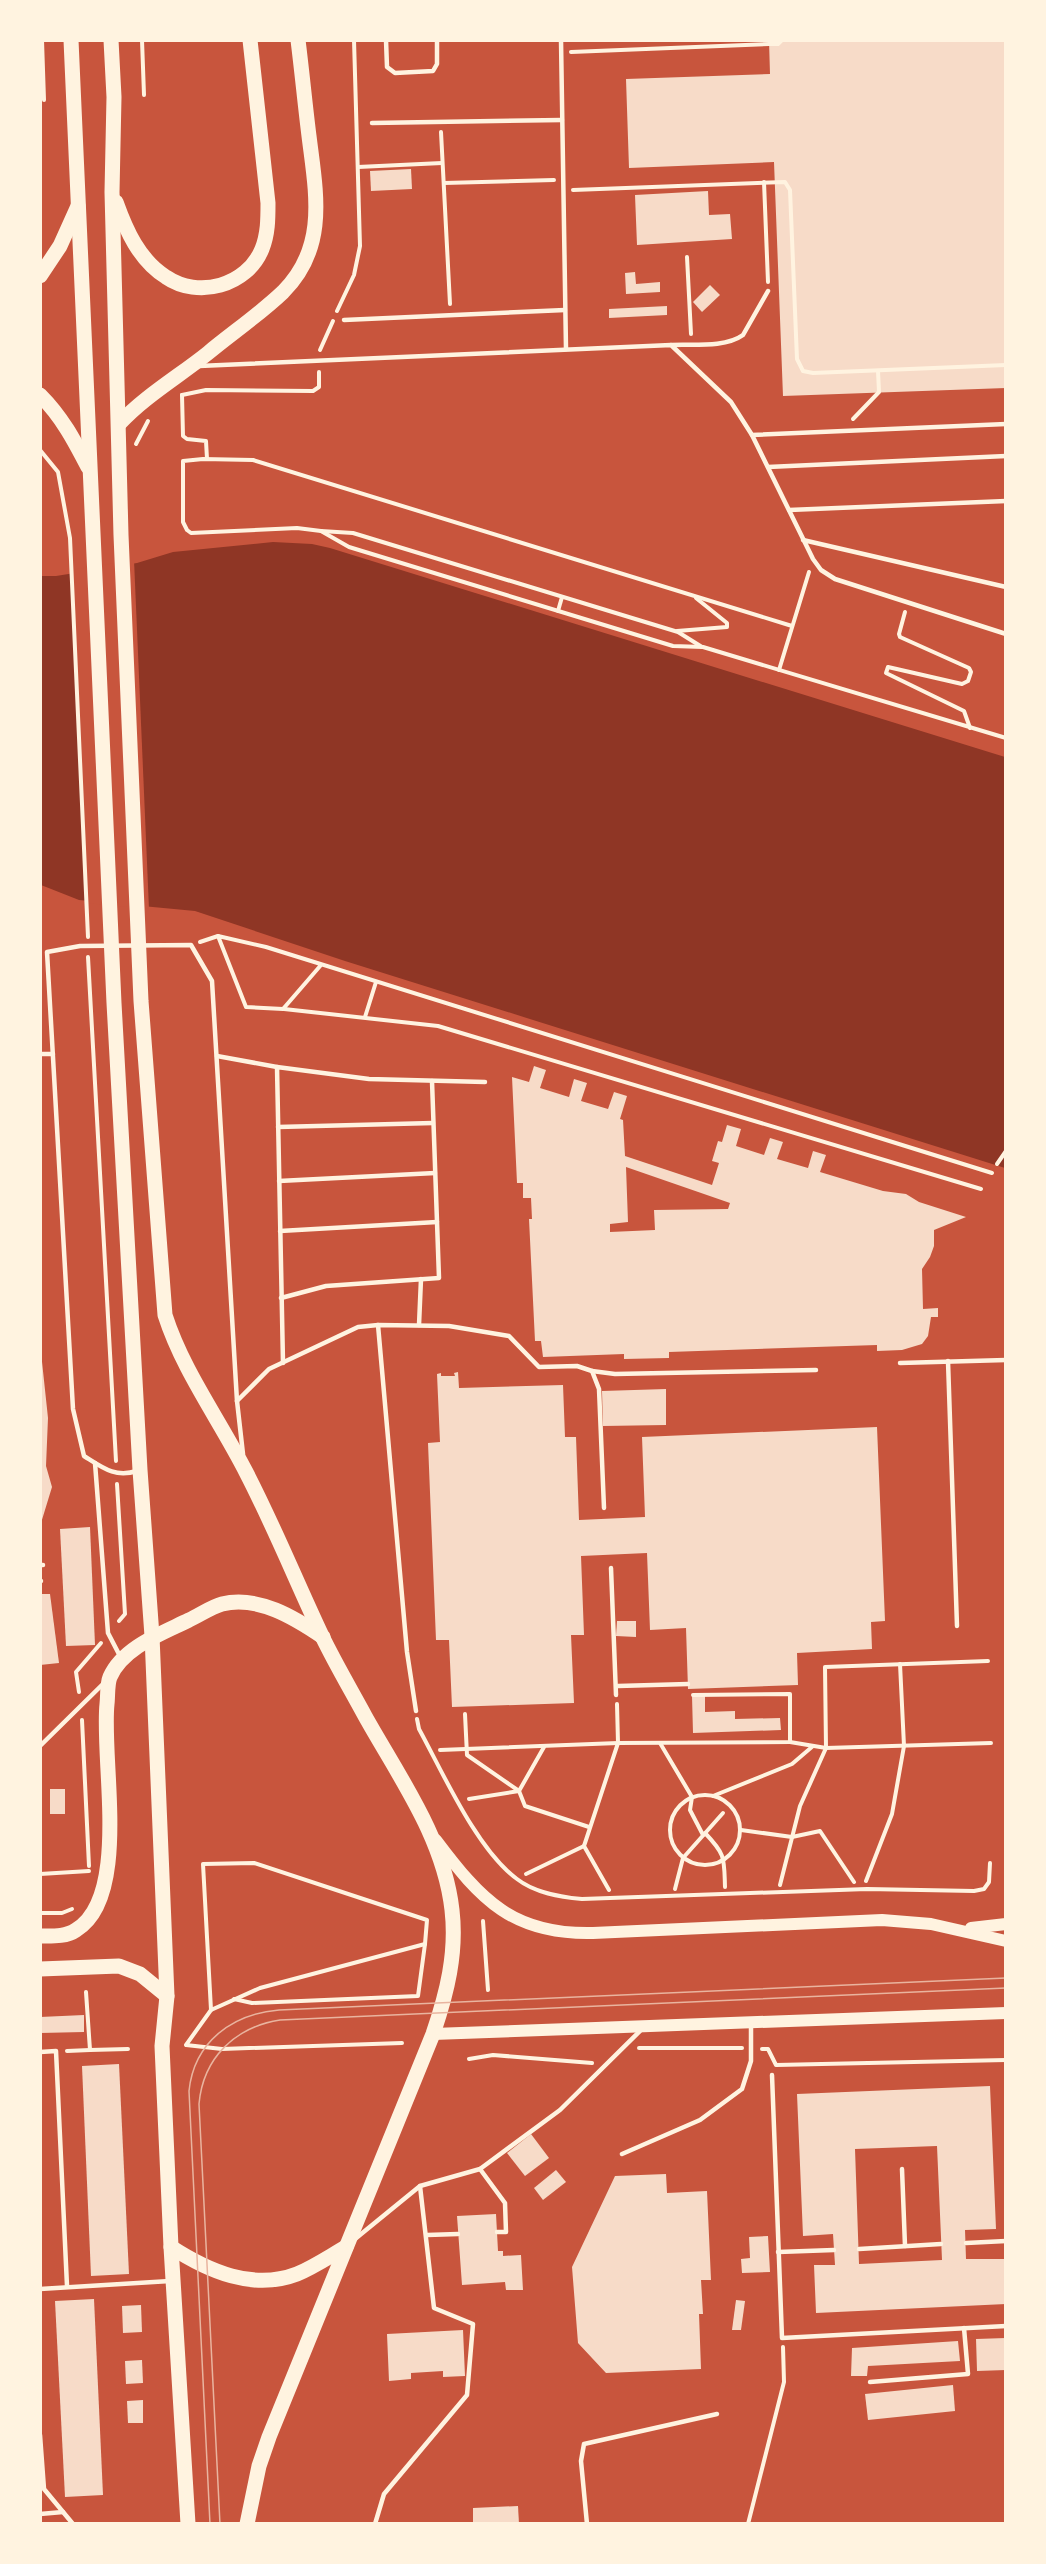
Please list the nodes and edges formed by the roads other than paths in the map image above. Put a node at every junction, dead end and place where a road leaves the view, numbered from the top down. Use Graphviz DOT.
graph roads {
  1 [pos="71,40"];
  2 [pos="111,40"];
  3 [pos="250,40"];
  4 [pos="298,40"];
  5 [pos="386,40"];
  6 [pos="437,40"];
  7 [pos="561,40"];
  8 [pos="562,120"];
  9 [pos="372,123"];
  10 [pos="112,192"];
  11 [pos="79,203"];
  12 [pos="40,276"];
  13 [pos="768,291"];
  14 [pos="565,310"];
  15 [pos="344,320"];
  16 [pos="671,345"];
  17 [pos="566,349"];
  18 [pos="190,367"];
  19 [pos="40,395"];
  20 [pos="119,424"];
  21 [pos="1005,424"];
  22 [pos="752,435"];
  23 [pos="1005,456"];
  24 [pos="768,467"];
  25 [pos="91,472"];
  26 [pos="1005,501"];
  27 [pos="789,510"];
  28 [pos="803,540"];
  29 [pos="1005,587"];
  30 [pos="1005,634"];
  31 [pos="40,951"];
  32 [pos="47,951"];
  33 [pos="40,1054"];
  34 [pos="53,1054"];
  35 [pos="217,1056"];
  36 [pos="277,1067"];
  37 [pos="432,1081"];
  38 [pos="485,1082"];
  39 [pos="433,1123"];
  40 [pos="278,1127"];
  41 [pos="435,1173"];
  42 [pos="279,1181"];
  43 [pos="437,1222"];
  44 [pos="280,1232"];
  45 [pos="421,1279"];
  46 [pos="281,1298"];
  47 [pos="378,1325"];
  48 [pos="419,1325"];
  49 [pos="1005,1360"];
  50 [pos="948,1361"];
  51 [pos="283,1363"];
  52 [pos="900,1363"];
  53 [pos="816,1370"];
  54 [pos="592,1371"];
  55 [pos="237,1401"];
  56 [pos="95,1463"];
  57 [pos="140,1470"];
  58 [pos="245,1470"];
  59 [pos="604,1508"];
  60 [pos="611,1569"];
  61 [pos="957,1626"];
  62 [pos="152,1636"];
  63 [pos="323,1637"];
  64 [pos="123,1661"];
  65 [pos="109,1678"];
  66 [pos="688,1683"];
  67 [pos="618,1686"];
  68 [pos="616,1695"];
  69 [pos="416,1711"];
  70 [pos="40,1746"];
  71 [pos="429,1830"];
  72 [pos="931,1924"];
  73 [pos="1005,1924"];
  74 [pos="40,1936"];
  75 [pos="1005,1941"];
  76 [pos="40,1969"];
  77 [pos="167,1996"];
  78 [pos="1005,2013"];
  79 [pos="751,2021"];
  80 [pos="647,2024"];
  81 [pos="433,2034"];
  82 [pos="40,2052"];
  83 [pos="772,2075"];
  84 [pos="622,2154"];
  85 [pos="480,2169"];
  86 [pos="902,2169"];
  87 [pos="420,2186"];
  88 [pos="497,2232"];
  89 [pos="458,2234"];
  90 [pos="427,2235"];
  91 [pos="1005,2241"];
  92 [pos="966,2243"];
  93 [pos="941,2244"];
  94 [pos="905,2246"];
  95 [pos="171,2247"];
  96 [pos="346,2247"];
  97 [pos="859,2249"];
  98 [pos="834,2250"];
  99 [pos="778,2252"];
  100 [pos="173,2281"];
  101 [pos="68,2286"];
  102 [pos="40,2289"];
  103 [pos="1005,2326"];
  104 [pos="964,2328"];
  105 [pos="870,2382"];
  106 [pos="717,2414"];
  107 [pos="40,2435"];
  108 [pos="63,2512"];
  109 [pos="40,2514"];
  110 [pos="73,2523"];
  111 [pos="188,2523"];
  112 [pos="247,2523"];
  113 [pos="375,2523"];
  114 [pos="587,2523"];
  1 -- 11 [label="main road"];
  2 -- 10 [label="main road"];
  3 -- 10 [label="main road"];
  4 -- 18 [label="main road"];
  5 -- 6 [label="lane"];
  7 -- 8 [label="lane"];
  8 -- 9 [label="lane"];
  8 -- 14 [label="lane"];
  10 -- 20 [label="main road"];
  11 -- 12 [label="main road"];
  11 -- 25 [label="main road"];
  13 -- 16 [label="lane"];
  14 -- 15 [label="lane"];
  14 -- 17 [label="lane"];
  16 -- 17 [label="lane"];
  16 -- 22 [label="lane"];
  17 -- 18 [label="lane"];
  18 -- 20 [label="main road"];
  19 -- 25 [label="main road"];
  20 -- 58 [label="main road"];
  21 -- 22 [label="lane"];
  22 -- 24 [label="lane"];
  23 -- 24 [label="lane"];
  24 -- 27 [label="lane"];
  25 -- 57 [label="main road"];
  26 -- 27 [label="lane"];
  27 -- 28 [label="lane"];
  28 -- 29 [label="lane"];
  28 -- 30 [label="lane"];
  31 -- 32 [label="lane"];
  32 -- 34 [label="lane"];
  32 -- 35 [label="lane"];
  33 -- 34 [label="lane"];
  34 -- 56 [label="lane"];
  35 -- 36 [label="lane"];
  35 -- 55 [label="lane"];
  36 -- 37 [label="lane"];
  36 -- 40 [label="lane"];
  37 -- 38 [label="lane"];
  37 -- 39 [label="lane"];
  39 -- 40 [label="lane"];
  39 -- 41 [label="lane"];
  40 -- 42 [label="lane"];
  41 -- 42 [label="lane"];
  41 -- 43 [label="lane"];
  42 -- 44 [label="lane"];
  43 -- 44 [label="lane"];
  43 -- 45 [label="lane"];
  44 -- 46 [label="lane"];
  45 -- 46 [label="lane"];
  45 -- 48 [label="lane"];
  46 -- 51 [label="lane"];
  47 -- 48 [label="lane"];
  47 -- 51 [label="lane"];
  47 -- 69 [label="lane"];
  48 -- 54 [label="lane"];
  49 -- 50 [label="lane"];
  50 -- 52 [label="lane"];
  50 -- 61 [label="lane"];
  51 -- 55 [label="lane"];
  53 -- 54 [label="lane"];
  54 -- 59 [label="lane"];
  55 -- 58 [label="lane"];
  56 -- 57 [label="lane"];
  56 -- 64 [label="lane"];
  57 -- 62 [label="main road"];
  58 -- 63 [label="main road"];
  60 -- 67 [label="lane"];
  62 -- 63 [label="main road"];
  62 -- 64 [label="main road"];
  62 -- 77 [label="main road"];
  63 -- 71 [label="main road"];
  64 -- 65 [label="main road"];
  65 -- 70 [label="lane"];
  65 -- 74 [label="main road"];
  66 -- 67 [label="lane"];
  67 -- 68 [label="lane"];
  71 -- 72 [label="main road"];
  71 -- 81 [label="main road"];
  72 -- 73 [label="main road"];
  72 -- 75 [label="main road"];
  76 -- 77 [label="main road"];
  77 -- 95 [label="main road"];
  78 -- 79 [label="main road"];
  79 -- 80 [label="main road"];
  79 -- 84 [label="lane"];
  80 -- 81 [label="main road"];
  80 -- 85 [label="lane"];
  81 -- 96 [label="main road"];
  82 -- 101 [label="lane"];
  83 -- 99 [label="lane"];
  85 -- 87 [label="lane"];
  85 -- 88 [label="lane"];
  86 -- 94 [label="lane"];
  87 -- 90 [label="lane"];
  87 -- 96 [label="lane"];
  89 -- 90 [label="lane"];
  90 -- 113 [label="lane"];
  91 -- 92 [label="lane"];
  93 -- 94 [label="lane"];
  94 -- 97 [label="lane"];
  95 -- 96 [label="main road"];
  95 -- 100 [label="main road"];
  96 -- 112 [label="main road"];
  98 -- 99 [label="lane"];
  99 -- 104 [label="lane"];
  100 -- 101 [label="lane"];
  100 -- 111 [label="main road"];
  101 -- 102 [label="lane"];
  103 -- 104 [label="lane"];
  104 -- 105 [label="lane"];
  106 -- 114 [label="lane"];
  107 -- 108 [label="lane"];
  108 -- 109 [label="lane"];
  108 -- 110 [label="lane"];
}
